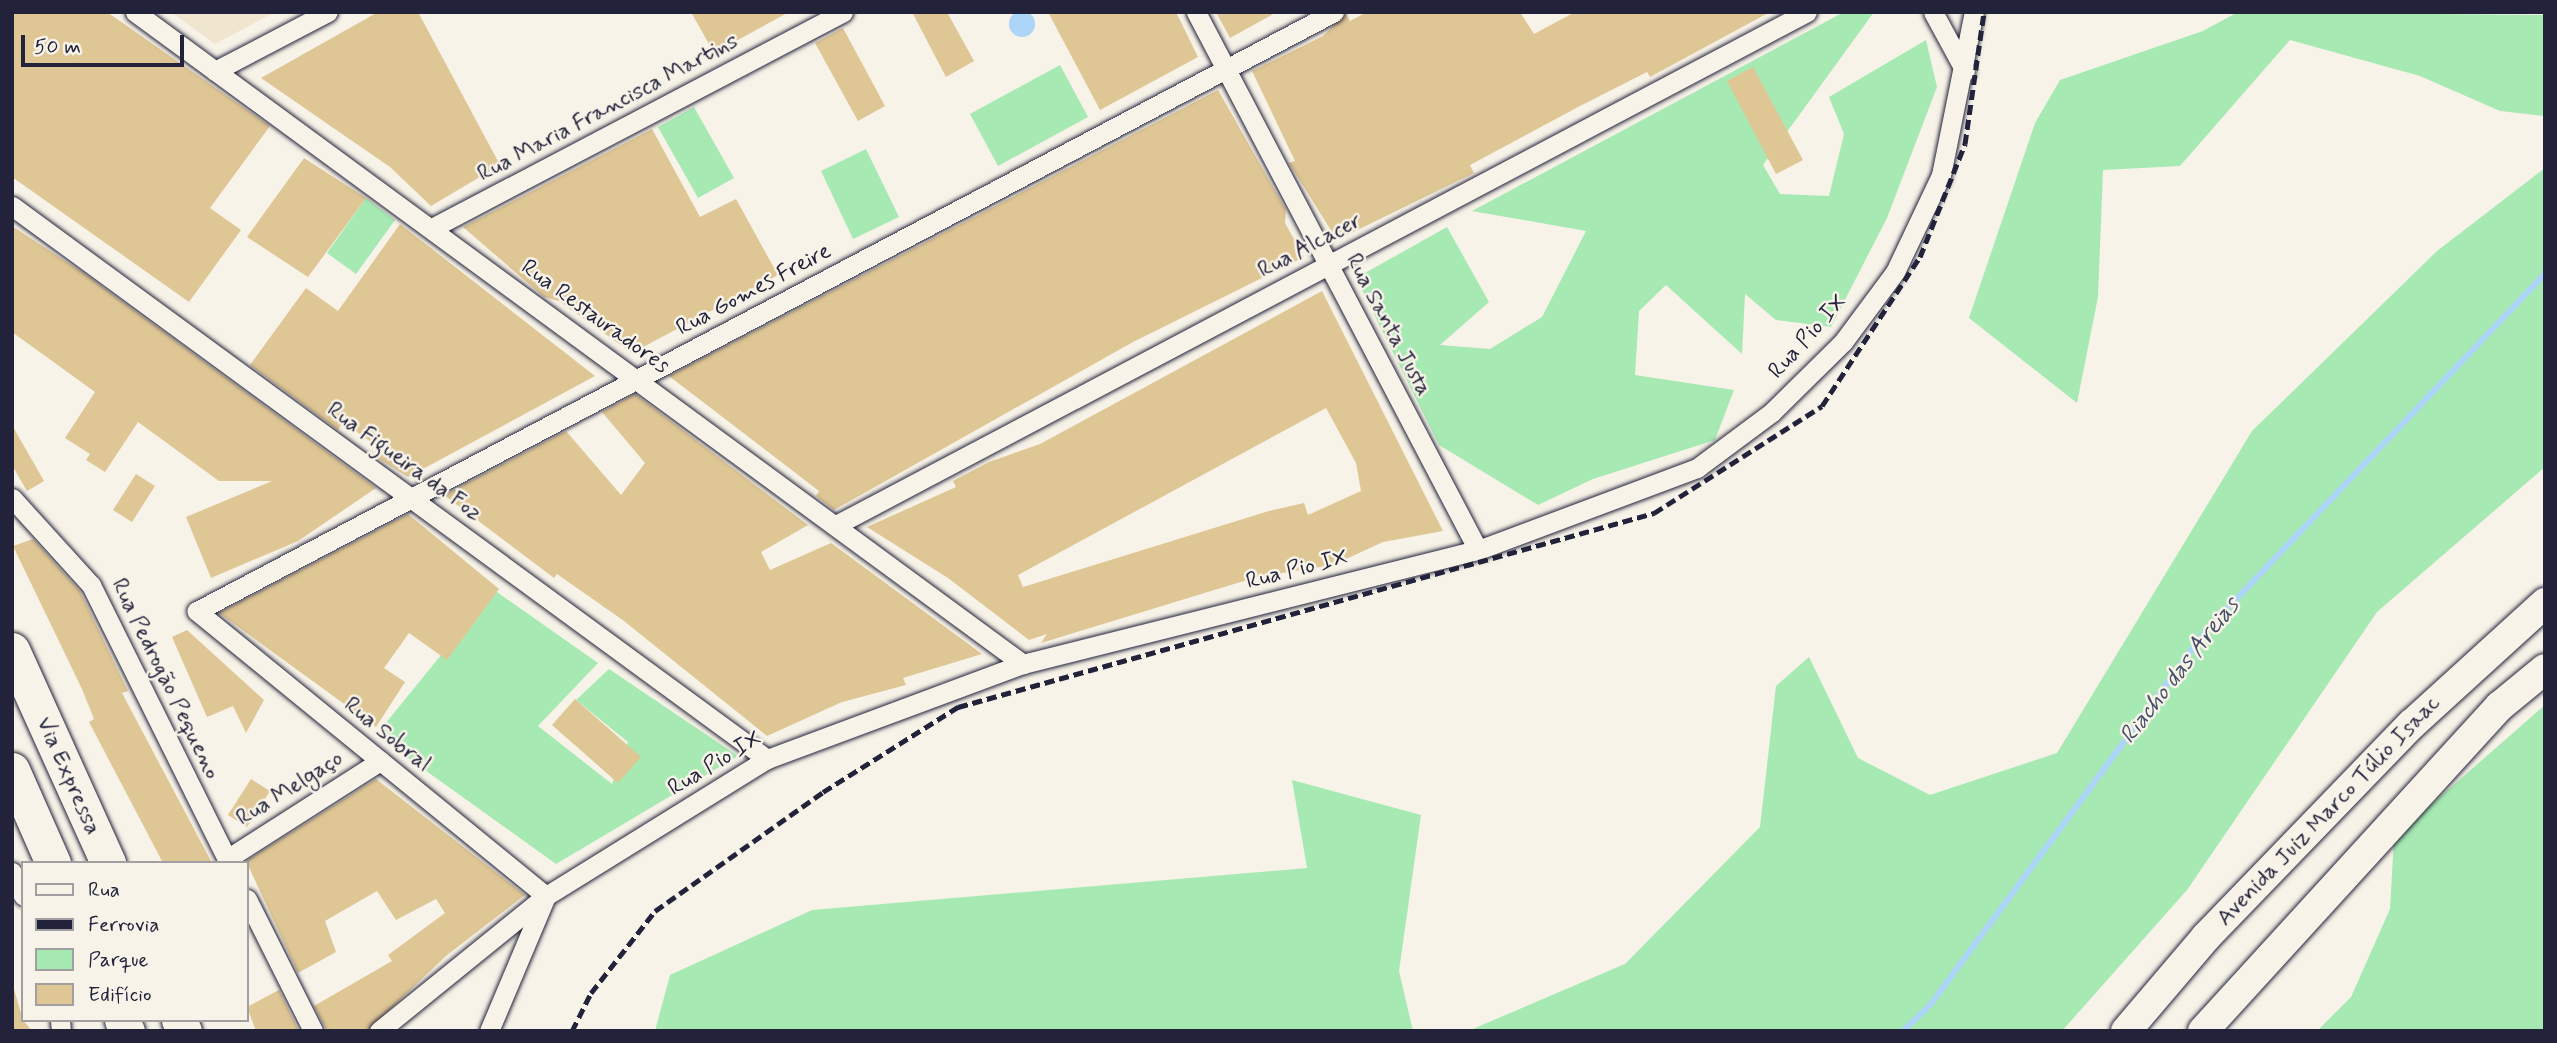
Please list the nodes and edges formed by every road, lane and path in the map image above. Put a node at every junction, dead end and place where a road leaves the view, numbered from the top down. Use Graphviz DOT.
graph roads {
  1 [pos="135,12"];
  2 [pos="328,12"];
  3 [pos="843,12"];
  4 [pos="1196,12"];
  5 [pos="1334,12"];
  6 [pos="1807,12"];
  7 [pos="1933,12"];
  8 [pos="1974,12"];
  9 [pos="1226,70"];
  10 [pos="215,71"];
  11 [pos="1965,71"];
  12 [pos="12,206"];
  13 [pos="432,228"];
  14 [pos="1329,264"];
  15 [pos="638,379"];
  16 [pos="410,496"];
  17 [pos="12,498"];
  18 [pos="836,525"];
  19 [pos="1478,550"];
  20 [pos="2545,603"];
  21 [pos="197,611"];
  22 [pos="12,650"];
  23 [pos="1023,664"];
  24 [pos="2545,669"];
  25 [pos="767,759"];
  26 [pos="380,761"];
  27 [pos="12,770"];
  28 [pos="52,861"];
  29 [pos="107,861"];
  30 [pos="228,861"];
  31 [pos="12,872"];
  32 [pos="21,892"];
  33 [pos="546,896"];
  34 [pos="248,901"];
  35 [pos="313,1031"];
  36 [pos="379,1031"];
  37 [pos="489,1031"];
  38 [pos="2126,1031"];
  39 [pos="2203,1031"];
  1 -- 10 [label="street, Rua Restauradores"];
  2 -- 10 [label="street"];
  3 -- 13 [label="street, Rua Maria Francisca Martins"];
  4 -- 9 [label="street, Rua Santa Justa"];
  5 -- 9 [label="street, Rua Gomes Freire"];
  6 -- 14 [label="street, Rua Alcacer"];
  7 -- 11 [label="street"];
  8 -- 11 [label="street, Rua Pio IX"];
  9 -- 14 [label="street, Rua Santa Justa"];
  9 -- 15 [label="street, Rua Gomes Freire"];
  10 -- 13 [label="street, Rua Restauradores"];
  11 -- 19 [label="street, Rua Pio IX"];
  12 -- 16 [label="street, Rua Figueira da Foz"];
  13 -- 15 [label="street, Rua Restauradores"];
  14 -- 18 [label="street, Rua Alcacer"];
  14 -- 19 [label="street, Rua Santa Justa"];
  15 -- 16 [label="street, Rua Gomes Freire"];
  15 -- 18 [label="street, Rua Restauradores"];
  16 -- 21 [label="street, Rua Gomes Freire"];
  16 -- 25 [label="street, Rua Figueira da Foz"];
  17 -- 30 [label="street, Rua Pedrogão Pequeno"];
  18 -- 23 [label="street, Rua Restauradores"];
  19 -- 23 [label="street, Rua Pio IX"];
  20 -- 38 [label="main road, Avenida Juiz Marco Túlio Isaac"];
  21 -- 26 [label="street, Rua Sobral"];
  22 -- 29 [label="highway, Via Expressa"];
  23 -- 25 [label="street, Rua Pio IX"];
  24 -- 39 [label="main road"];
  25 -- 33 [label="street, Rua Pio IX"];
  26 -- 30 [label="street, Rua Melgaço"];
  26 -- 33 [label="street, Rua Sobral"];
  27 -- 28 [label="highway"];
  31 -- 32 [label="street"];
  33 -- 36 [label="street"];
  33 -- 37 [label="street"];
  34 -- 35 [label="street"];
}
